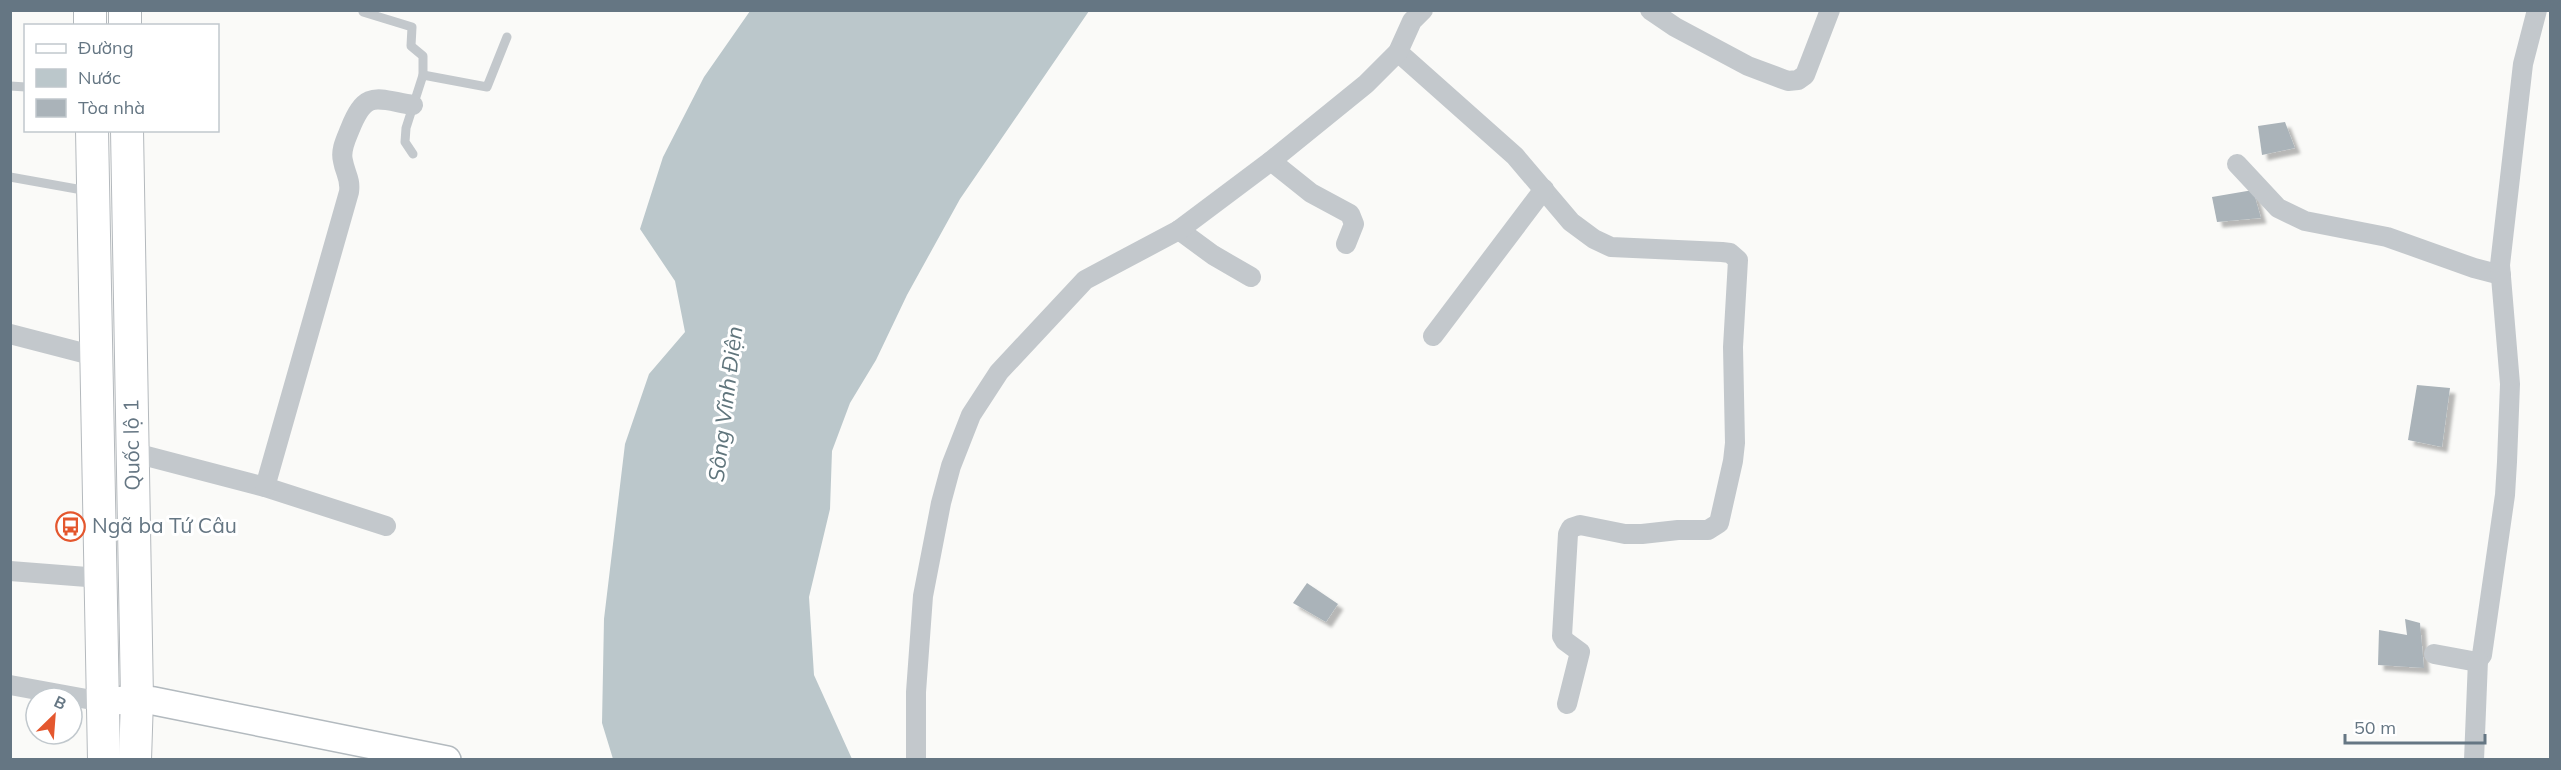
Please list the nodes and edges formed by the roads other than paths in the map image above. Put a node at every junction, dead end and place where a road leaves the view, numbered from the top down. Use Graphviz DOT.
graph roads {
  1 [pos="1423,10"];
  2 [pos="1650,10"];
  3 [pos="1830,10"];
  4 [pos="2537,10"];
  5 [pos="363,12"];
  6 [pos="507,37"];
  7 [pos="1398,52"];
  8 [pos="423,75"];
  9 [pos="413,105"];
  10 [pos="93,132"];
  11 [pos="127,132"];
  12 [pos="413,154"];
  13 [pos="1271,161"];
  14 [pos="2237,164"];
  15 [pos="10,177"];
  16 [pos="1544,189"];
  17 [pos="93,192"];
  18 [pos="1179,230"];
  19 [pos="1346,244"];
  20 [pos="2501,275"];
  21 [pos="1251,277"];
  22 [pos="10,334"];
  23 [pos="1434,336"];
  24 [pos="95,356"];
  25 [pos="131,452"];
  26 [pos="265,487"];
  27 [pos="386,526"];
  28 [pos="10,571"];
  29 [pos="100,578"];
  30 [pos="2434,654"];
  31 [pos="2478,660"];
  32 [pos="10,685"];
  33 [pos="137,699"];
  34 [pos="103,702"];
  35 [pos="1567,704"];
  36 [pos="104,759"];
  37 [pos="135,759"];
  38 [pos="447,759"];
  39 [pos="916,759"];
  40 [pos="2475,759"];
  1 -- 7 [label="street"];
  2 -- 3 [label="street"];
  4 -- 20 [label="street"];
  5 -- 8 [label="lane"];
  6 -- 8 [label="lane"];
  7 -- 13 [label="street"];
  7 -- 16 [label="street"];
  8 -- 9 [label="lane"];
  9 -- 12 [label="lane"];
  9 -- 26 [label="street"];
  10 -- 17 [label="highway, Quốc lộ 1"];
  11 -- 25 [label="highway, Quốc lộ 1"];
  13 -- 18 [label="street"];
  13 -- 19 [label="street"];
  14 -- 20 [label="street"];
  15 -- 17 [label="lane"];
  16 -- 23 [label="street"];
  16 -- 35 [label="street"];
  17 -- 24 [label="highway, Quốc lộ 1"];
  18 -- 21 [label="street"];
  18 -- 39 [label="street"];
  20 -- 31 [label="street"];
  22 -- 24 [label="street"];
  24 -- 29 [label="highway, Quốc lộ 1"];
  25 -- 26 [label="street"];
  25 -- 33 [label="highway, Quốc lộ 1"];
  26 -- 27 [label="street"];
  28 -- 29 [label="street"];
  29 -- 34 [label="highway, Quốc lộ 1"];
  30 -- 31 [label="street"];
  31 -- 40 [label="street"];
  32 -- 34 [label="street"];
  33 -- 34 [label="main road"];
  33 -- 37 [label="highway, Quốc lộ 1"];
  33 -- 38 [label="main road"];
  34 -- 36 [label="highway, Quốc lộ 1"];
}
